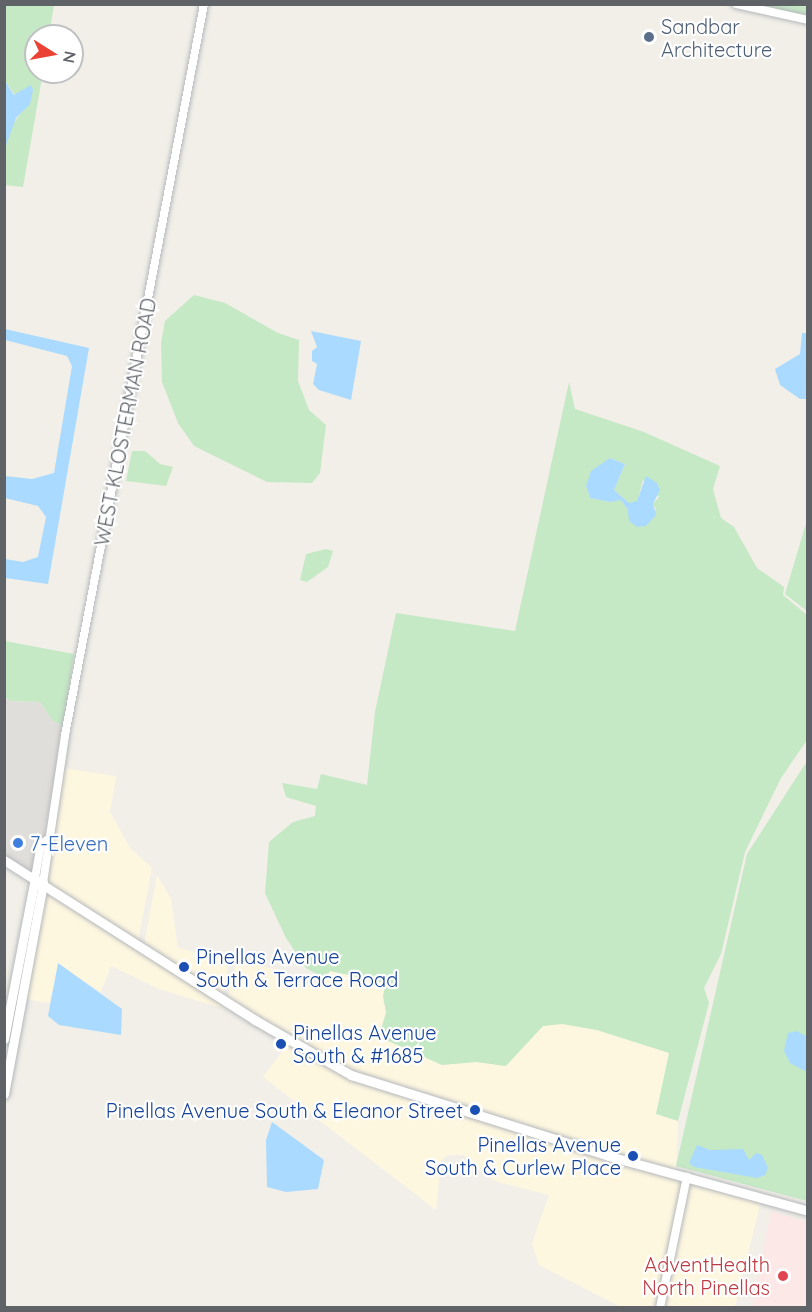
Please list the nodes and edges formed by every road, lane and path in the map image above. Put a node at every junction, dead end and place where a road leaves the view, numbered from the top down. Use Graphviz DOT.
graph roads {
  1 [pos="204,4"];
  2 [pos="736,4"];
  3 [pos="807,20"];
  4 [pos="4,860"];
  5 [pos="39,880"];
  6 [pos="4,1039"];
  7 [pos="4,1094"];
  8 [pos="687,1177"];
  9 [pos="807,1211"];
  10 [pos="660,1308"];
  1 -- 5 [label="street, WEST KLOSTERMAN ROAD"];
  2 -- 3 [label="street"];
  4 -- 5 [label="main road"];
  5 -- 6 [label="main road"];
  5 -- 7 [label="main road"];
  5 -- 8 [label="main road"];
  8 -- 9 [label="main road"];
  8 -- 10 [label="street"];
}
